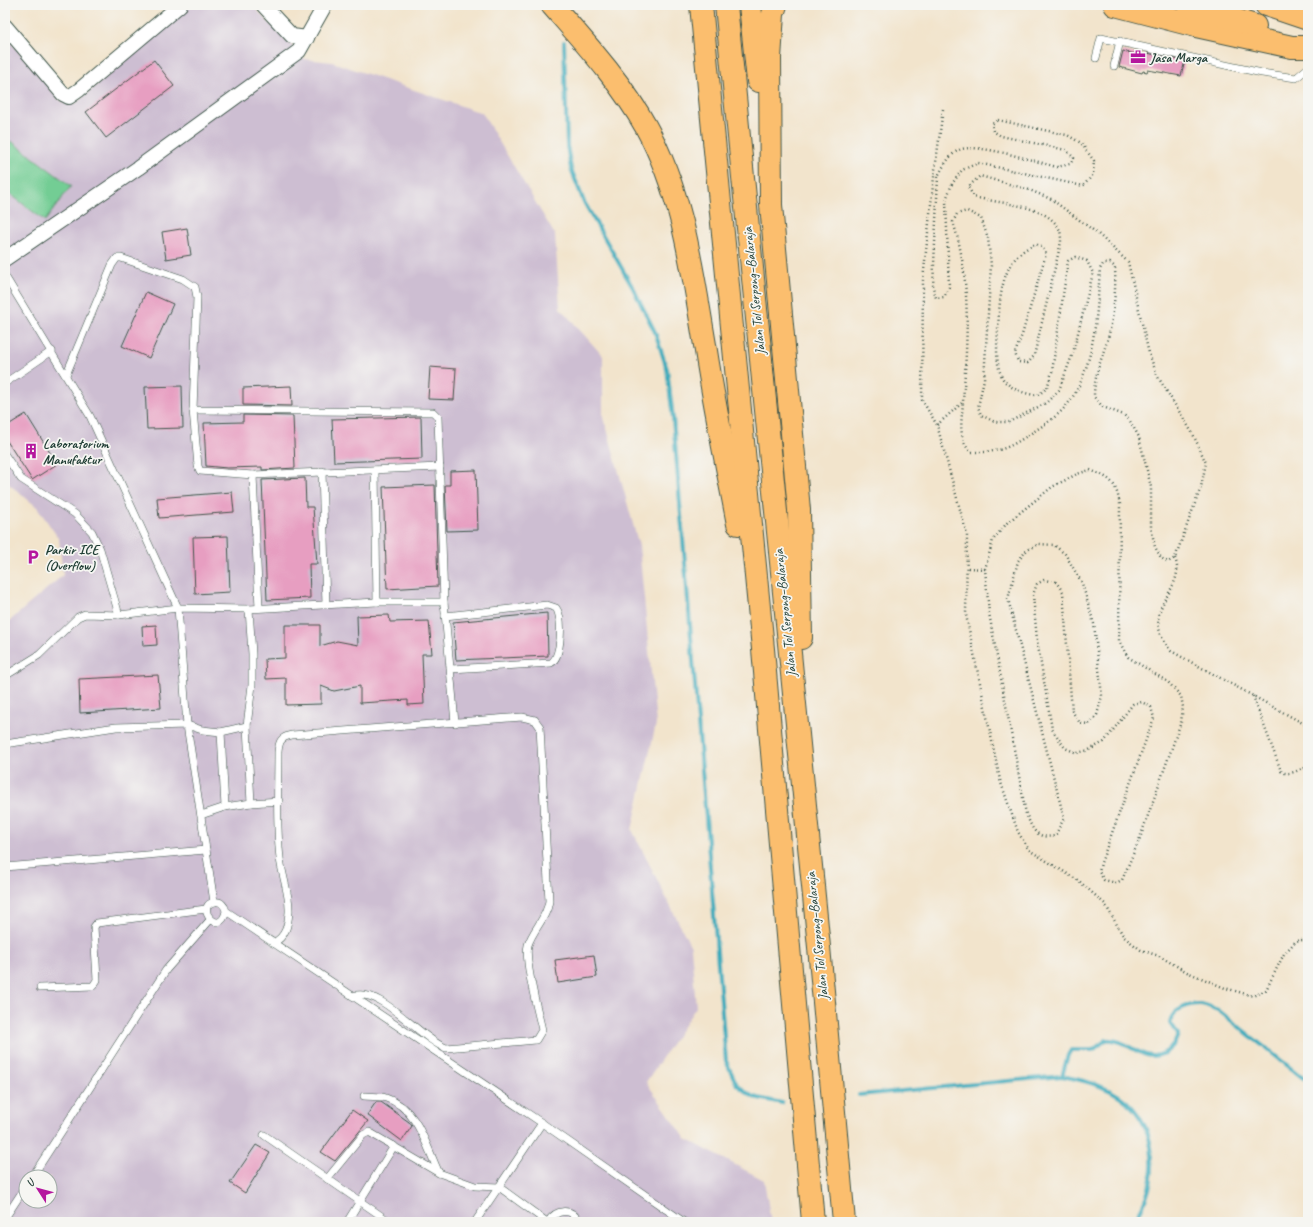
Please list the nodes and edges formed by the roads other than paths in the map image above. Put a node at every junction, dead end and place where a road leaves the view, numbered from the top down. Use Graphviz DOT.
graph roads {
  1 [pos="180,5"];
  2 [pos="263,5"];
  3 [pos="325,5"];
  4 [pos="552,5"];
  5 [pos="701,5"];
  6 [pos="726,5"];
  7 [pos="750,5"];
  8 [pos="776,5"];
  9 [pos="1115,5"];
  10 [pos="1188,5"];
  11 [pos="1266,5"];
  12 [pos="1308,19"];
  13 [pos="5,26"];
  14 [pos="307,38"];
  15 [pos="1120,41"];
  16 [pos="1308,42"];
  17 [pos="1308,47"];
  18 [pos="1096,58"];
  19 [pos="1114,66"];
  20 [pos="1308,68"];
  21 [pos="770,205"];
  22 [pos="5,259"];
  23 [pos="5,276"];
  24 [pos="52,351"];
  25 [pos="66,375"];
  26 [pos="5,383"];
  27 [pos="193,410"];
  28 [pos="5,455"];
  29 [pos="440,466"];
  30 [pos="375,470"];
  31 [pos="322,471"];
  32 [pos="253,475"];
  33 [pos="377,602"];
  34 [pos="444,602"];
  35 [pos="326,605"];
  36 [pos="178,608"];
  37 [pos="259,608"];
  38 [pos="249,609"];
  39 [pos="119,615"];
  40 [pos="446,616"];
  41 [pos="763,649"];
  42 [pos="451,669"];
  43 [pos="5,676"];
  44 [pos="455,723"];
  45 [pos="187,725"];
  46 [pos="248,726"];
  47 [pos="221,732"];
  48 [pos="5,744"];
  49 [pos="802,786"];
  50 [pos="279,801"];
  51 [pos="251,803"];
  52 [pos="225,807"];
  53 [pos="201,816"];
  54 [pos="206,850"];
  55 [pos="5,867"];
  56 [pos="214,902"];
  57 [pos="206,910"];
  58 [pos="226,911"];
  59 [pos="210,920"];
  60 [pos="273,942"];
  61 [pos="40,988"];
  62 [pos="353,996"];
  63 [pos="364,1096"];
  64 [pos="542,1123"];
  65 [pos="264,1135"];
  66 [pos="394,1146"];
  67 [pos="37,1169"];
  68 [pos="439,1173"];
  69 [pos="327,1179"];
  70 [pos="499,1187"];
  71 [pos="18,1198"];
  72 [pos="360,1201"];
  73 [pos="5,1218"];
  74 [pos="539,1220"];
  75 [pos="347,1222"];
  76 [pos="390,1222"];
  77 [pos="475,1222"];
  78 [pos="548,1222"];
  79 [pos="579,1222"];
  80 [pos="684,1222"];
  81 [pos="813,1222"];
  82 [pos="844,1222"];
  1 -- 13 [label="street"];
  2 -- 14 [label="street"];
  3 -- 14 [label="street"];
  4 -- 41 [label="main road"];
  5 -- 41 [label="main road, Jalan Tol Serpong–Balaraja"];
  6 -- 49 [label="main road, Jalan Tol Serpong–Balaraja"];
  7 -- 21 [label="main road"];
  8 -- 21 [label="main road"];
  9 -- 17 [label="main road"];
  10 -- 16 [label="main road"];
  11 -- 12 [label="main road"];
  14 -- 22 [label="street"];
  15 -- 18 [label="lane"];
  15 -- 19 [label="lane"];
  15 -- 20 [label="lane"];
  21 -- 49 [label="main road"];
  23 -- 24 [label="lane"];
  24 -- 25 [label="lane"];
  24 -- 26 [label="lane"];
  25 -- 27 [label="lane"];
  25 -- 36 [label="lane"];
  27 -- 29 [label="lane"];
  27 -- 32 [label="lane"];
  28 -- 39 [label="lane"];
  29 -- 30 [label="lane"];
  29 -- 34 [label="lane"];
  30 -- 31 [label="lane"];
  30 -- 33 [label="lane"];
  31 -- 32 [label="lane"];
  31 -- 35 [label="lane"];
  32 -- 37 [label="lane"];
  33 -- 34 [label="lane"];
  33 -- 35 [label="lane"];
  34 -- 40 [label="lane"];
  35 -- 37 [label="lane"];
  36 -- 38 [label="lane"];
  36 -- 39 [label="lane"];
  36 -- 45 [label="lane"];
  37 -- 38 [label="lane"];
  38 -- 46 [label="lane"];
  39 -- 43 [label="lane"];
  40 -- 42 [label="lane"];
  40 -- 42 [label="lane"];
  41 -- 81 [label="main road, Jalan Tol Serpong–Balaraja"];
  42 -- 44 [label="lane"];
  44 -- 50 [label="lane"];
  44 -- 62 [label="lane"];
  45 -- 47 [label="lane"];
  45 -- 48 [label="lane"];
  45 -- 53 [label="lane"];
  46 -- 47 [label="lane"];
  46 -- 51 [label="lane"];
  47 -- 52 [label="lane"];
  49 -- 82 [label="main road, Jalan Tol Serpong–Balaraja"];
  50 -- 51 [label="lane"];
  50 -- 60 [label="lane"];
  51 -- 52 [label="lane"];
  52 -- 53 [label="lane"];
  53 -- 54 [label="lane"];
  54 -- 55 [label="lane"];
  54 -- 56 [label="lane"];
  56 -- 57 [label="lane"];
  56 -- 58 [label="lane"];
  57 -- 59 [label="lane"];
  57 -- 61 [label="lane"];
  58 -- 59 [label="lane"];
  58 -- 60 [label="lane"];
  59 -- 67 [label="lane"];
  60 -- 62 [label="lane"];
  62 -- 64 [label="lane"];
  63 -- 68 [label="lane"];
  64 -- 70 [label="lane"];
  64 -- 80 [label="lane"];
  65 -- 69 [label="lane"];
  66 -- 68 [label="lane"];
  66 -- 69 [label="lane"];
  66 -- 72 [label="lane"];
  68 -- 70 [label="lane"];
  69 -- 72 [label="lane"];
  70 -- 74 [label="lane"];
  70 -- 77 [label="lane"];
  71 -- 73 [label="lane"];
  72 -- 75 [label="lane"];
  72 -- 76 [label="lane"];
  74 -- 78 [label="lane"];
  78 -- 79 [label="lane"];
}
